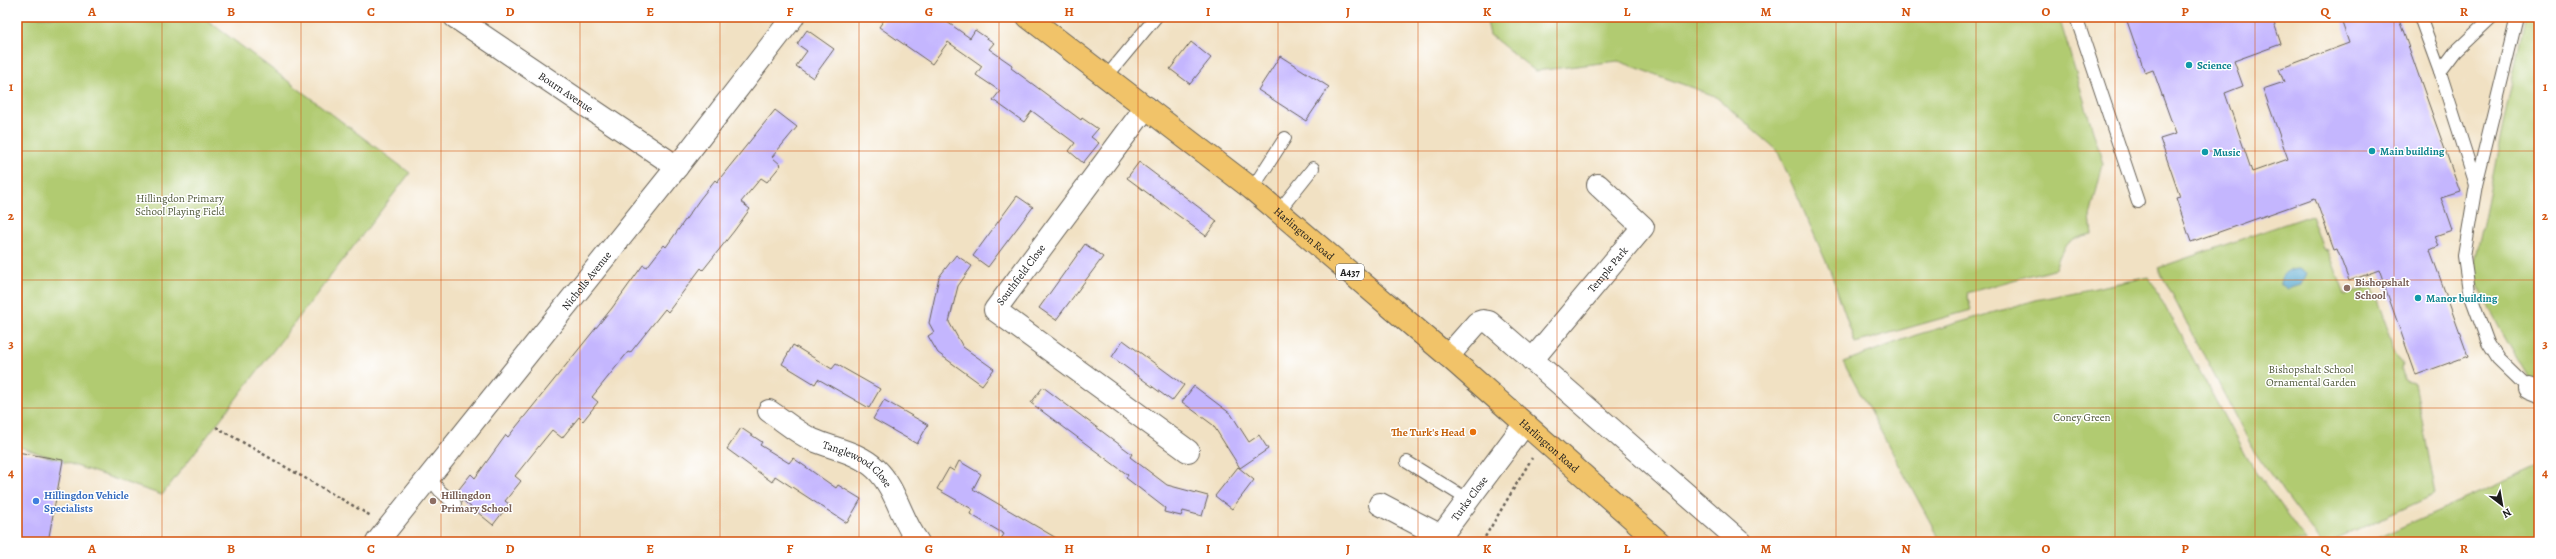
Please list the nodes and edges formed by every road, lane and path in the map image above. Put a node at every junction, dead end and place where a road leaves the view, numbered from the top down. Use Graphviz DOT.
graph roads {
  1 [pos="455,17"];
  2 [pos="793,17"];
  3 [pos="1028,17"];
  4 [pos="1156,17"];
  5 [pos="2076,17"];
  6 [pos="2420,17"];
  7 [pos="2492,17"];
  8 [pos="2517,17"];
  9 [pos="2440,72"];
  10 [pos="1107,76"];
  11 [pos="1146,107"];
  12 [pos="1286,138"];
  13 [pos="677,167"];
  14 [pos="1313,168"];
  15 [pos="1598,185"];
  16 [pos="2476,185"];
  17 [pos="1252,189"];
  18 [pos="2138,202"];
  19 [pos="1278,212"];
  20 [pos="1448,356"];
  21 [pos="1532,360"];
  22 [pos="2534,391"];
  23 [pos="769,411"];
  24 [pos="1524,425"];
  25 [pos="216,427"];
  26 [pos="1542,441"];
  27 [pos="1188,451"];
  28 [pos="1407,462"];
  29 [pos="428,476"];
  30 [pos="1467,500"];
  31 [pos="455,504"];
  32 [pos="1380,504"];
  33 [pos="383,534"];
  34 [pos="918,542"];
  35 [pos="1482,542"];
  36 [pos="1659,542"];
  37 [pos="1741,542"];
  1 -- 13 [label="street, Bourn Avenue"];
  2 -- 13 [label="street, Nicholls Avenue"];
  3 -- 10 [label="main road, Harlington Road / A437"];
  4 -- 10 [label="lane"];
  5 -- 18 [label="lane"];
  6 -- 9 [label="lane"];
  7 -- 9 [label="lane"];
  8 -- 16 [label="lane"];
  9 -- 16 [label="lane"];
  10 -- 11 [label="main road, Harlington Road / A437"];
  11 -- 17 [label="main road, Harlington Road / A437"];
  11 -- 27 [label="street, Southfield Close"];
  12 -- 17 [label="lane"];
  13 -- 29 [label="street, Nicholls Avenue"];
  14 -- 19 [label="lane"];
  15 -- 21 [label="street, Temple Park"];
  16 -- 22 [label="lane"];
  17 -- 19 [label="main road, Harlington Road / A437"];
  19 -- 20 [label="main road, Harlington Road / A437"];
  20 -- 21 [label="street"];
  20 -- 24 [label="main road, Harlington Road / A437"];
  21 -- 37 [label="street"];
  23 -- 34 [label="street, Tanglewood Close"];
  24 -- 26 [label="main road, Harlington Road / A437"];
  24 -- 30 [label="street, Turks Close"];
  25 -- 33 [label="path"];
  26 -- 35 [label="path"];
  26 -- 36 [label="main road, Harlington Road / A437"];
  28 -- 30 [label="lane"];
  29 -- 31 [label="lane"];
  29 -- 33 [label="street, Nicholls Avenue"];
  30 -- 32 [label="street, Turks Close"];
}
